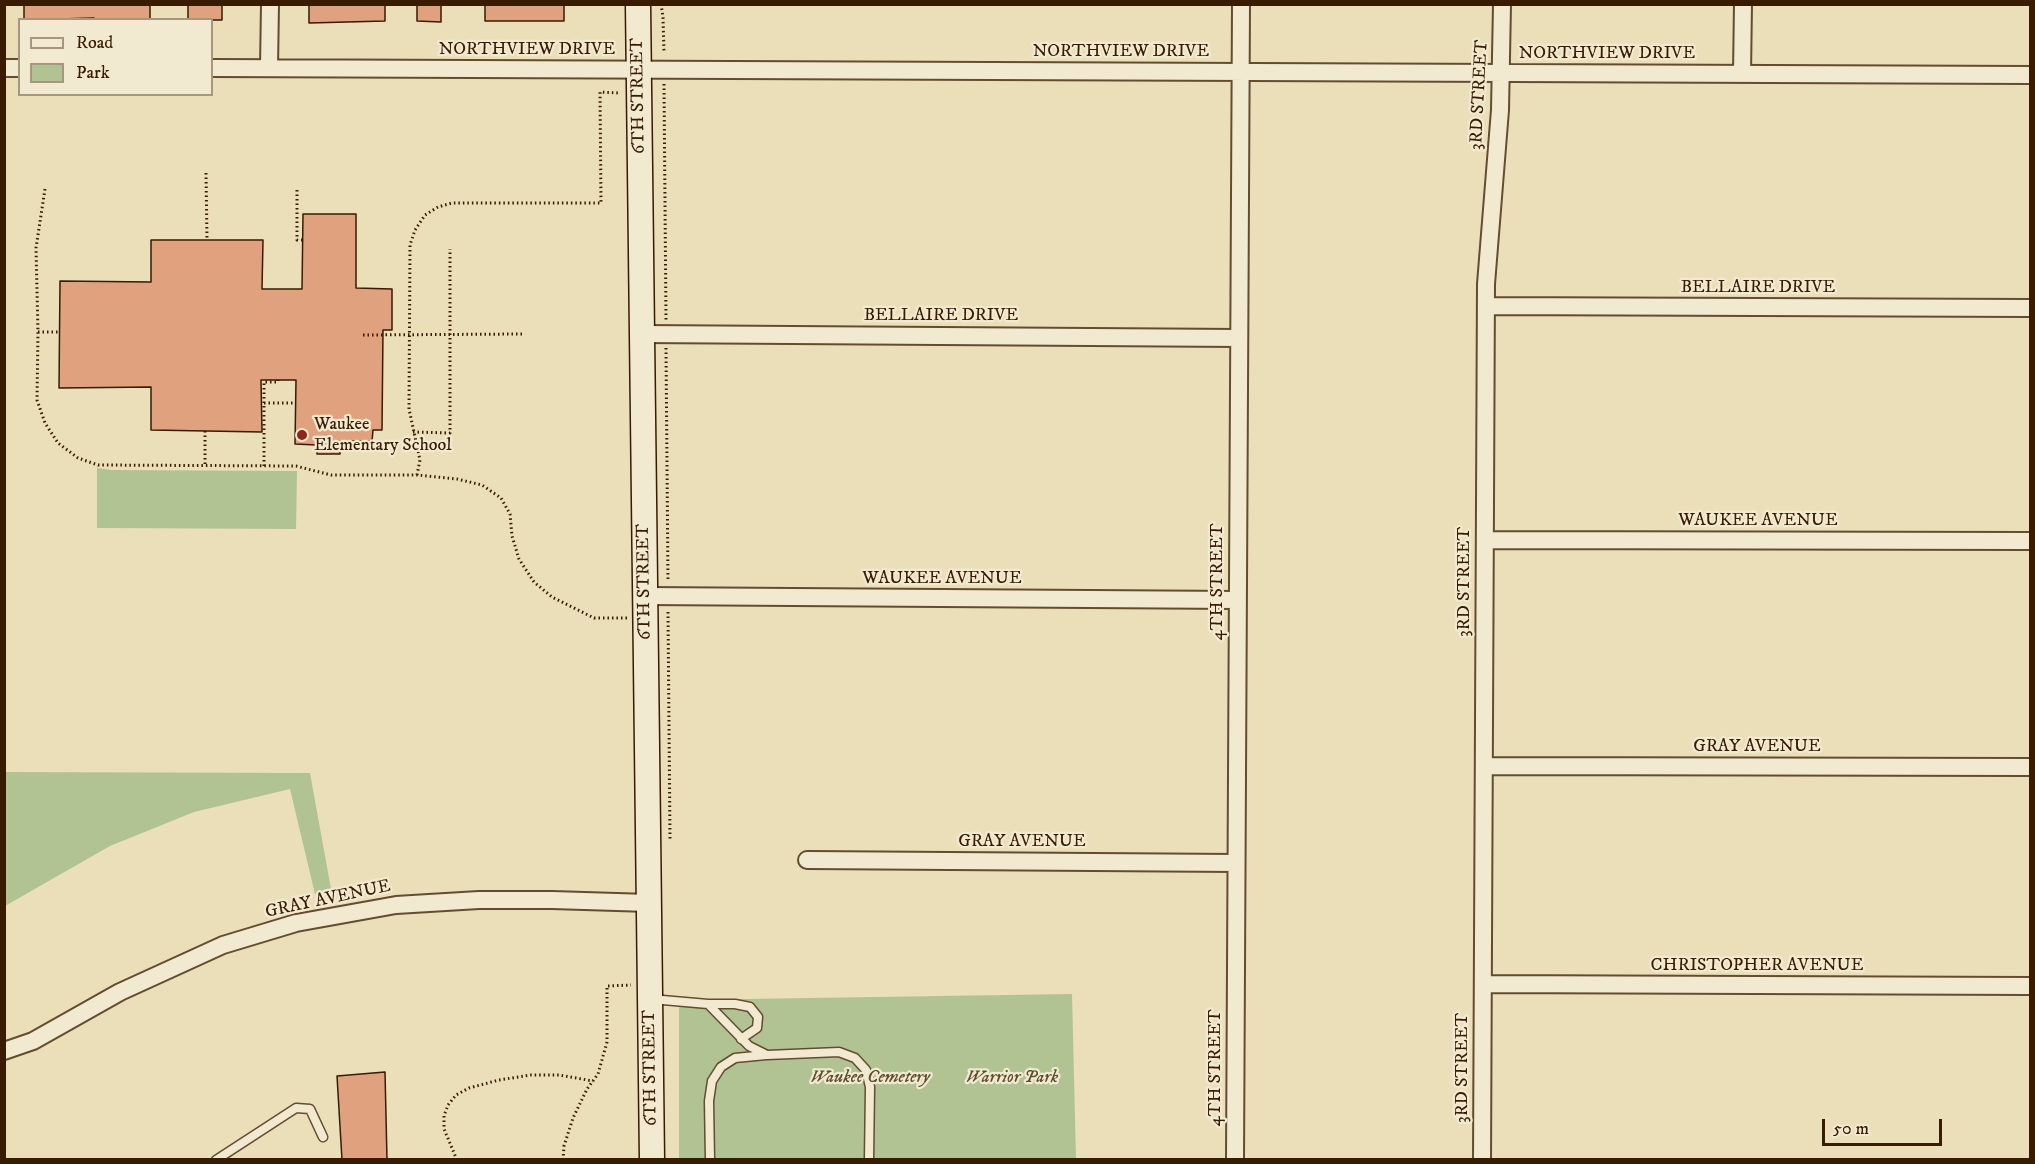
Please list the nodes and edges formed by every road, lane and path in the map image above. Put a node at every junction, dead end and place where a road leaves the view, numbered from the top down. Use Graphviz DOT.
graph roads {
  1 [pos="270,4"];
  2 [pos="638,4"];
  3 [pos="661,4"];
  4 [pos="1241,4"];
  5 [pos="1502,4"];
  6 [pos="1743,4"];
  7 [pos="664,58"];
  8 [pos="213,68"];
  9 [pos="269,68"];
  10 [pos="639,70"];
  11 [pos="1241,72"];
  12 [pos="1502,73"];
  13 [pos="1742,74"];
  14 [pos="2031,75"];
  15 [pos="617,93"];
  16 [pos="206,173"];
  17 [pos="45,189"];
  18 [pos="297,190"];
  19 [pos="207,240"];
  20 [pos="303,240"];
  21 [pos="450,249"];
  22 [pos="1486,306"];
  23 [pos="2031,308"];
  24 [pos="38,332"];
  25 [pos="60,332"];
  26 [pos="522,334"];
  27 [pos="642,334"];
  28 [pos="363,335"];
  29 [pos="409,335"];
  30 [pos="450,335"];
  31 [pos="1239,338"];
  32 [pos="278,380"];
  33 [pos="264,403"];
  34 [pos="296,403"];
  35 [pos="205,431"];
  36 [pos="412,432"];
  37 [pos="205,466"];
  38 [pos="264,466"];
  39 [pos="417,475"];
  40 [pos="1485,540"];
  41 [pos="2031,541"];
  42 [pos="645,596"];
  43 [pos="1237,600"];
  44 [pos="668,606"];
  45 [pos="625,618"];
  46 [pos="1484,766"];
  47 [pos="2031,767"];
  48 [pos="670,842"];
  49 [pos="807,860"];
  50 [pos="1236,863"];
  51 [pos="649,903"];
  52 [pos="1483,984"];
  53 [pos="2031,986"];
  54 [pos="642,992"];
  55 [pos="708,1004"];
  56 [pos="741,1039"];
  57 [pos="4,1051"];
  58 [pos="767,1055"];
  59 [pos="593,1081"];
  60 [pos="323,1137"];
  61 [pos="216,1160"];
  62 [pos="457,1160"];
  63 [pos="563,1160"];
  64 [pos="652,1160"];
  65 [pos="710,1160"];
  66 [pos="870,1160"];
  67 [pos="1235,1160"];
  68 [pos="1482,1160"];
  1 -- 9 [label="street"];
  2 -- 10 [label="main road, 6TH STREET"];
  3 -- 7 [label="path"];
  4 -- 11 [label="street, 4TH STREET"];
  5 -- 12 [label="street, 3RD STREET"];
  6 -- 13 [label="street"];
  8 -- 9 [label="street, NORTHVIEW DRIVE"];
  9 -- 10 [label="street, NORTHVIEW DRIVE"];
  10 -- 11 [label="street, NORTHVIEW DRIVE"];
  10 -- 27 [label="main road, 6TH STREET"];
  11 -- 12 [label="street, NORTHVIEW DRIVE"];
  11 -- 31 [label="street, 4TH STREET"];
  12 -- 13 [label="street, NORTHVIEW DRIVE"];
  12 -- 22 [label="street, 3RD STREET"];
  13 -- 14 [label="street, NORTHVIEW DRIVE"];
  15 -- 29 [label="path"];
  16 -- 19 [label="path"];
  17 -- 24 [label="path"];
  18 -- 20 [label="path"];
  21 -- 30 [label="path"];
  22 -- 23 [label="street, BELLAIRE DRIVE"];
  22 -- 40 [label="street, 3RD STREET"];
  24 -- 25 [label="path"];
  24 -- 37 [label="path"];
  26 -- 30 [label="path"];
  27 -- 31 [label="street, BELLAIRE DRIVE"];
  27 -- 42 [label="main road, 6TH STREET"];
  28 -- 29 [label="path"];
  29 -- 30 [label="path"];
  29 -- 36 [label="path"];
  30 -- 36 [label="path"];
  31 -- 43 [label="street, 4TH STREET"];
  32 -- 33 [label="path"];
  33 -- 34 [label="path"];
  33 -- 38 [label="path"];
  35 -- 37 [label="path"];
  36 -- 39 [label="path"];
  37 -- 38 [label="path"];
  38 -- 39 [label="path"];
  39 -- 45 [label="path"];
  40 -- 41 [label="street, WAUKEE AVENUE"];
  40 -- 46 [label="street, 3RD STREET"];
  42 -- 43 [label="street, WAUKEE AVENUE"];
  42 -- 51 [label="main road, 6TH STREET"];
  43 -- 50 [label="street, 4TH STREET"];
  44 -- 48 [label="path"];
  46 -- 47 [label="street, GRAY AVENUE"];
  46 -- 52 [label="street, 3RD STREET"];
  49 -- 50 [label="street, GRAY AVENUE"];
  50 -- 67 [label="street, 4TH STREET"];
  51 -- 54 [label="main road, 6TH STREET"];
  51 -- 57 [label="street, GRAY AVENUE"];
  52 -- 53 [label="street, CHRISTOPHER AVENUE"];
  52 -- 68 [label="street, 3RD STREET"];
  54 -- 55 [label="lane"];
  54 -- 59 [label="path"];
  54 -- 64 [label="main road, 6TH STREET"];
  55 -- 56 [label="lane"];
  55 -- 56 [label="lane"];
  56 -- 58 [label="lane"];
  58 -- 65 [label="lane"];
  58 -- 66 [label="lane"];
  59 -- 62 [label="path"];
  59 -- 63 [label="path"];
  60 -- 61 [label="lane"];
}
